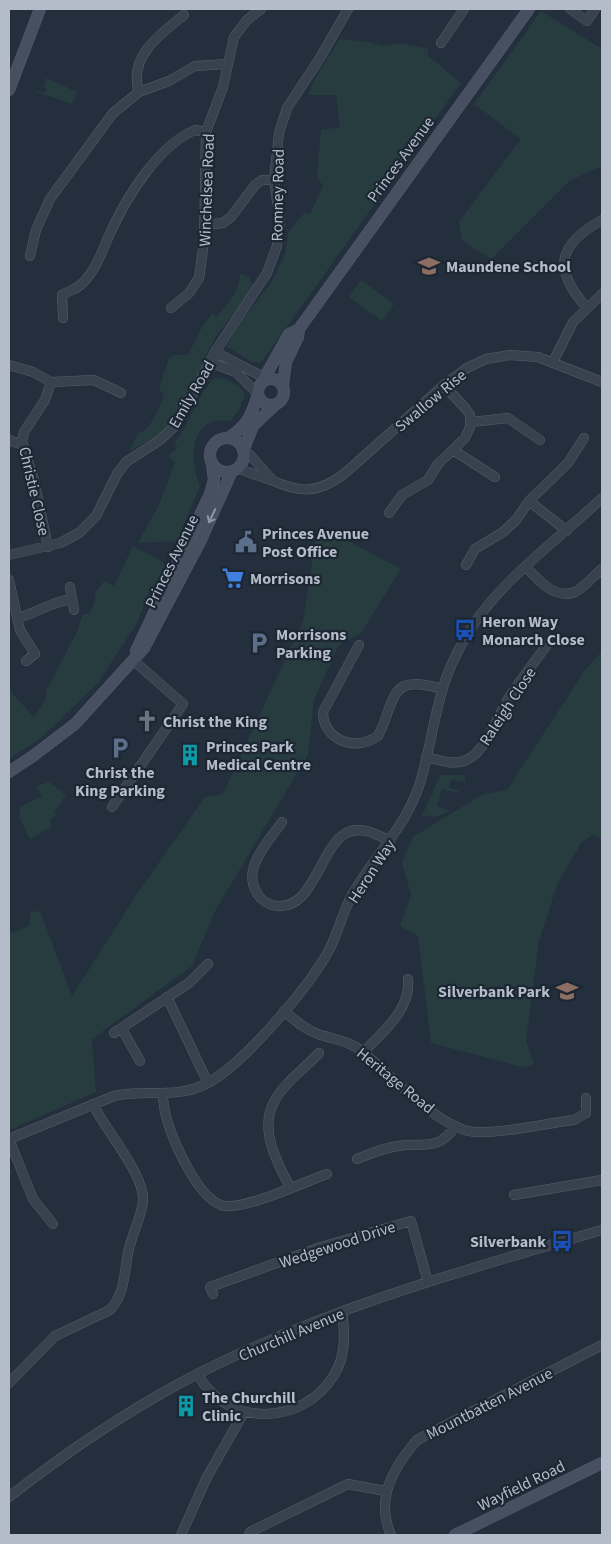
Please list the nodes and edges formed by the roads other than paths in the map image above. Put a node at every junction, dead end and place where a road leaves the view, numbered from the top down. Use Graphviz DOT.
graph roads {
  1 [pos="40,9"];
  2 [pos="261,9"];
  3 [pos="348,9"];
  4 [pos="464,9"];
  5 [pos="529,9"];
  6 [pos="570,9"];
  7 [pos="596,9"];
  8 [pos="184,14"];
  9 [pos="441,44"];
  10 [pos="227,64"];
  11 [pos="9,90"];
  12 [pos="139,92"];
  13 [pos="206,132"];
  14 [pos="274,180"];
  15 [pos="602,220"];
  16 [pos="204,225"];
  17 [pos="30,256"];
  18 [pos="602,294"];
  19 [pos="171,308"];
  20 [pos="586,308"];
  21 [pos="63,318"];
  22 [pos="299,329"];
  23 [pos="215,352"];
  24 [pos="210,362"];
  25 [pos="553,362"];
  26 [pos="9,365"];
  27 [pos="265,380"];
  28 [pos="51,382"];
  29 [pos="602,382"];
  30 [pos="283,385"];
  31 [pos="444,385"];
  32 [pos="121,393"];
  33 [pos="258,394"];
  34 [pos="276,404"];
  35 [pos="471,422"];
  36 [pos="228,438"];
  37 [pos="584,438"];
  38 [pos="9,440"];
  39 [pos="540,440"];
  40 [pos="23,445"];
  41 [pos="453,450"];
  42 [pos="243,451"];
  43 [pos="212,464"];
  44 [pos="235,470"];
  45 [pos="495,478"];
  46 [pos="272,481"];
  47 [pos="602,498"];
  48 [pos="529,501"];
  49 [pos="389,513"];
  50 [pos="567,531"];
  51 [pos="48,547"];
  52 [pos="9,555"];
  53 [pos="466,565"];
  54 [pos="526,567"];
  55 [pos="602,569"];
  56 [pos="9,580"];
  57 [pos="70,587"];
  58 [pos="72,599"];
  59 [pos="74,610"];
  60 [pos="17,618"];
  61 [pos="551,639"];
  62 [pos="359,645"];
  63 [pos="133,660"];
  64 [pos="26,661"];
  65 [pos="442,690"];
  66 [pos="426,757"];
  67 [pos="9,772"];
  68 [pos="112,807"];
  69 [pos="282,822"];
  70 [pos="390,841"];
  71 [pos="208,964"];
  72 [pos="408,979"];
  73 [pos="167,997"];
  74 [pos="284,1011"];
  75 [pos="364,1052"];
  76 [pos="319,1053"];
  77 [pos="140,1061"];
  78 [pos="208,1083"];
  79 [pos="162,1093"];
  80 [pos="586,1098"];
  81 [pos="93,1104"];
  82 [pos="456,1126"];
  83 [pos="9,1139"];
  84 [pos="357,1159"];
  85 [pos="327,1174"];
  86 [pos="602,1180"];
  87 [pos="290,1187"];
  88 [pos="514,1194"];
  89 [pos="53,1224"];
  90 [pos="602,1230"];
  91 [pos="428,1282"];
  92 [pos="213,1294"];
  93 [pos="342,1312"];
  94 [pos="602,1345"];
  95 [pos="198,1375"];
  96 [pos="9,1383"];
  97 [pos="244,1412"];
  98 [pos="602,1463"];
  99 [pos="385,1491"];
  100 [pos="9,1497"];
  101 [pos="467,1533"];
  102 [pos="181,1535"];
  103 [pos="249,1535"];
  104 [pos="392,1535"];
  105 [pos="455,1535"];
  1 -- 11 [label="street"];
  2 -- 10 [label="street, Winchelsea Road"];
  3 -- 14 [label="street, Romney Road"];
  4 -- 9 [label="street"];
  5 -- 22 [label="street, Princes Avenue"];
  6 -- 7 [label="street"];
  8 -- 12 [label="street"];
  10 -- 12 [label="street"];
  10 -- 13 [label="street, Winchelsea Road"];
  12 -- 17 [label="street"];
  13 -- 16 [label="street, Winchelsea Road"];
  13 -- 21 [label="street"];
  14 -- 16 [label="street"];
  14 -- 23 [label="street, Romney Road"];
  15 -- 20 [label="street"];
  16 -- 19 [label="street, Winchelsea Road"];
  18 -- 20 [label="street"];
  20 -- 25 [label="street"];
  22 -- 27 [label="street, Princes Avenue"];
  22 -- 30 [label="street, Princes Avenue"];
  23 -- 24 [label="street, Emily Road"];
  23 -- 27 [label="street"];
  24 -- 33 [label="street"];
  24 -- 51 [label="street, Emily Road"];
  25 -- 29 [label="street, Swallow Rise"];
  25 -- 31 [label="street, Swallow Rise"];
  26 -- 28 [label="street"];
  27 -- 30 [label="street"];
  27 -- 33 [label="street, Princes Avenue"];
  28 -- 32 [label="street"];
  28 -- 40 [label="street, Christie Close"];
  30 -- 34 [label="street, Princes Avenue"];
  31 -- 35 [label="street"];
  31 -- 46 [label="street, Swallow Rise"];
  33 -- 34 [label="street"];
  33 -- 36 [label="street, Princes Avenue"];
  34 -- 42 [label="street, Princes Avenue"];
  35 -- 39 [label="street"];
  35 -- 41 [label="street"];
  36 -- 42 [label="street"];
  36 -- 43 [label="street, Princes Avenue"];
  37 -- 48 [label="street"];
  38 -- 40 [label="street"];
  40 -- 51 [label="street, Christie Close"];
  41 -- 45 [label="street"];
  41 -- 49 [label="street"];
  42 -- 44 [label="street, Princes Avenue"];
  42 -- 46 [label="street"];
  43 -- 44 [label="street"];
  43 -- 63 [label="street, Princes Avenue"];
  44 -- 46 [label="street, Swallow Rise"];
  44 -- 63 [label="street, Princes Avenue, one-way"];
  47 -- 50 [label="street, Heron Way"];
  48 -- 50 [label="street"];
  48 -- 53 [label="street"];
  50 -- 54 [label="street, Heron Way"];
  51 -- 52 [label="street, Emily Road"];
  54 -- 55 [label="street"];
  54 -- 65 [label="street, Heron Way"];
  56 -- 60 [label="street"];
  57 -- 58 [label="street"];
  58 -- 59 [label="street"];
  58 -- 60 [label="street"];
  60 -- 64 [label="street"];
  61 -- 66 [label="street, Raleigh Close"];
  62 -- 65 [label="street"];
  63 -- 67 [label="street, Princes Avenue"];
  63 -- 68 [label="street"];
  65 -- 66 [label="street, Heron Way"];
  66 -- 70 [label="street, Heron Way"];
  69 -- 70 [label="street"];
  70 -- 74 [label="street, Heron Way"];
  71 -- 73 [label="street"];
  72 -- 75 [label="street"];
  73 -- 77 [label="street"];
  73 -- 78 [label="street"];
  74 -- 75 [label="street, Heritage Road"];
  74 -- 78 [label="street, Heron Way"];
  75 -- 82 [label="street, Heritage Road"];
  76 -- 87 [label="street"];
  78 -- 79 [label="street, Heron Way"];
  79 -- 81 [label="street, Heron Way"];
  79 -- 87 [label="street"];
  80 -- 82 [label="street, Heritage Road"];
  81 -- 83 [label="street, Heron Way"];
  81 -- 96 [label="street"];
  82 -- 84 [label="street"];
  83 -- 89 [label="street"];
  85 -- 87 [label="street"];
  86 -- 88 [label="street"];
  90 -- 91 [label="street, Churchill Avenue"];
  91 -- 92 [label="street, Wedgewood Drive"];
  91 -- 93 [label="street, Churchill Avenue"];
  93 -- 95 [label="street, Churchill Avenue"];
  93 -- 97 [label="street"];
  94 -- 99 [label="street, Mountbatten Avenue"];
  95 -- 97 [label="street"];
  95 -- 100 [label="street, Churchill Avenue"];
  97 -- 102 [label="street"];
  98 -- 101 [label="street, Wayfield Road"];
  99 -- 103 [label="street"];
  99 -- 104 [label="street, Mountbatten Avenue"];
  101 -- 105 [label="street, Wayfield Road"];
}
